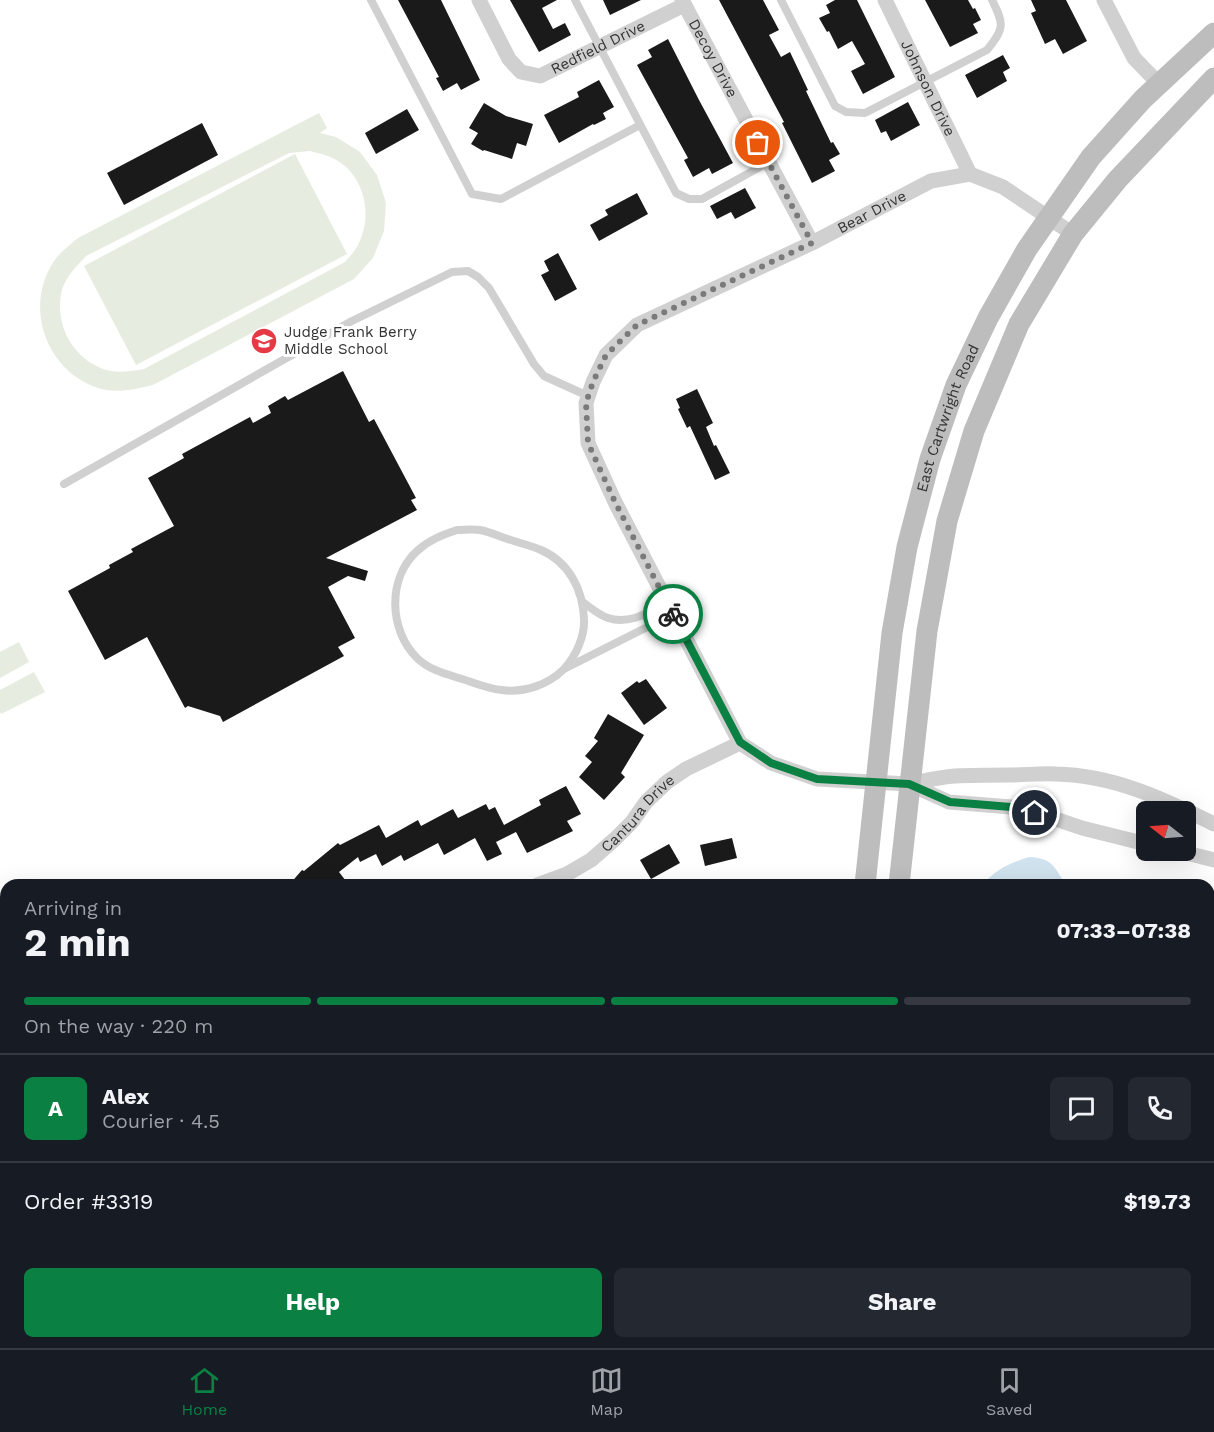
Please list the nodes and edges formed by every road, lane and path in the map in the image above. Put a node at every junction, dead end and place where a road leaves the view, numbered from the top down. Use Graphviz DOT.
graph roads {
  1 [pos="371,0"];
  2 [pos="479,0"];
  3 [pos="575,0"];
  4 [pos="781,0"];
  5 [pos="885,0"];
  6 [pos="992,0"];
  7 [pos="1104,0"];
  8 [pos="683,3"];
  9 [pos="1214,33"];
  10 [pos="600,47"];
  11 [pos="1214,78"];
  12 [pos="925,82"];
  13 [pos="1159,84"];
  14 [pos="640,125"];
  15 [pos="769,162"];
  16 [pos="970,174"];
  17 [pos="1048,217"];
  18 [pos="1073,234"];
  19 [pos="812,243"];
  20 [pos="588,396"];
  21 [pos="64,484"];
  22 [pos="584,603"];
  23 [pos="670,609"];
  24 [pos="565,668"];
  25 [pos="740,742"];
  26 [pos="875,783"];
  27 [pos="909,784"];
  28 [pos="1214,824"];
  29 [pos="1136,842"];
  30 [pos="1196,855"];
  31 [pos="1214,860"];
  32 [pos="553,879"];
  33 [pos="866,879"];
  34 [pos="900,879"];
  1 -- 14 [label="lane"];
  2 -- 10 [label="street, Redfield Drive"];
  3 -- 10 [label="lane"];
  4 -- 12 [label="lane"];
  5 -- 12 [label="street, Johnson Drive"];
  6 -- 12 [label="lane"];
  7 -- 13 [label="street"];
  8 -- 10 [label="street, Redfield Drive"];
  8 -- 15 [label="street, Decoy Drive"];
  9 -- 13 [label="main road, East Cartwright Road"];
  10 -- 14 [label="lane"];
  11 -- 18 [label="main road, East Cartwright Road"];
  12 -- 16 [label="street, Johnson Drive"];
  13 -- 17 [label="main road, East Cartwright Road"];
  14 -- 15 [label="lane"];
  15 -- 19 [label="street, Decoy Drive"];
  16 -- 17 [label="street"];
  16 -- 19 [label="street, Bear Drive"];
  17 -- 18 [label="street"];
  17 -- 26 [label="main road, East Cartwright Road"];
  18 -- 27 [label="main road, East Cartwright Road"];
  19 -- 20 [label="street, Bear Drive"];
  20 -- 21 [label="lane"];
  20 -- 23 [label="street, Bear Drive"];
  22 -- 23 [label="lane"];
  22 -- 24 [label="lane"];
  22 -- 24 [label="lane"];
  23 -- 24 [label="lane"];
  23 -- 25 [label="street, Bear Drive"];
  25 -- 26 [label="street, Bear Drive"];
  25 -- 32 [label="street, Cantura Drive"];
  26 -- 27 [label="street, Bear Drive"];
  26 -- 33 [label="main road, East Cartwright Road"];
  27 -- 28 [label="street"];
  27 -- 29 [label="street"];
  27 -- 34 [label="main road, East Cartwright Road"];
  30 -- 31 [label="street"];
}
